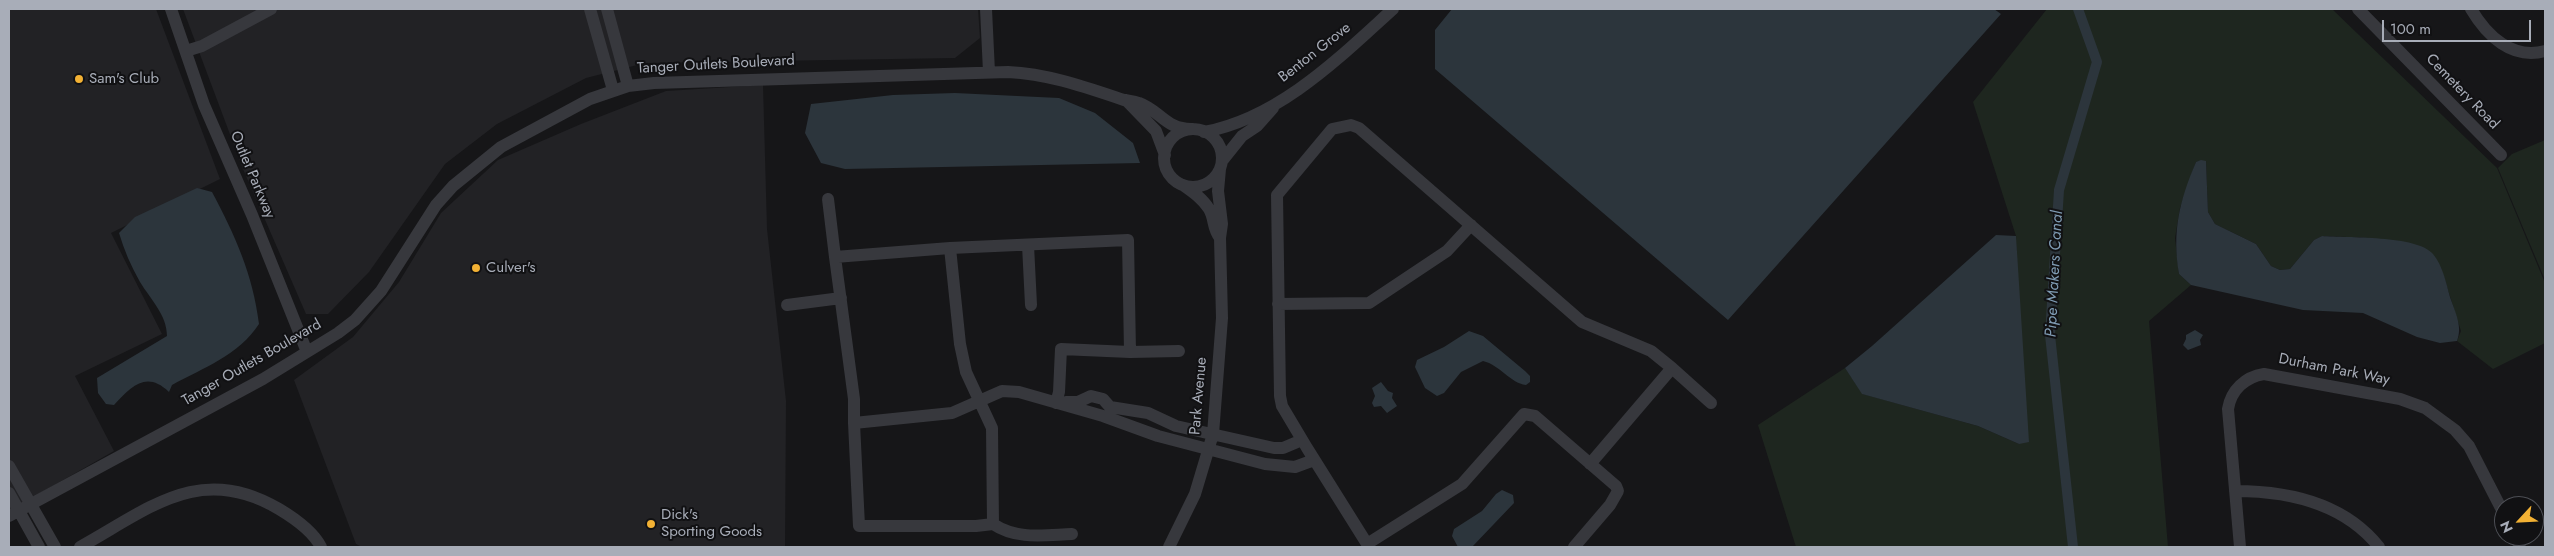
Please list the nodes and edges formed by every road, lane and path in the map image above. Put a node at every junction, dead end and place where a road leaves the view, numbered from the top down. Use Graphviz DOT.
graph roads {
  1 [pos="171,9"];
  2 [pos="271,9"];
  3 [pos="590,9"];
  4 [pos="607,9"];
  5 [pos="986,9"];
  6 [pos="1393,9"];
  7 [pos="2358,9"];
  8 [pos="2471,9"];
  9 [pos="186,51"];
  10 [pos="2545,51"];
  11 [pos="989,72"];
  12 [pos="628,86"];
  13 [pos="613,90"];
  14 [pos="1126,100"];
  15 [pos="1278,103"];
  16 [pos="1199,130"];
  17 [pos="1165,155"];
  18 [pos="2501,155"];
  19 [pos="1221,165"];
  20 [pos="1182,185"];
  21 [pos="828,199"];
  22 [pos="1471,225"];
  23 [pos="1220,238"];
  24 [pos="1028,245"];
  25 [pos="950,248"];
  26 [pos="835,258"];
  27 [pos="841,298"];
  28 [pos="1278,304"];
  29 [pos="1031,305"];
  30 [pos="787,306"];
  31 [pos="307,352"];
  32 [pos="1130,352"];
  33 [pos="1180,352"];
  34 [pos="1672,368"];
  35 [pos="979,402"];
  36 [pos="1058,403"];
  37 [pos="1711,403"];
  38 [pos="854,423"];
  39 [pos="1213,434"];
  40 [pos="1302,440"];
  41 [pos="1209,450"];
  42 [pos="1314,460"];
  43 [pos="1590,464"];
  44 [pos="9,466"];
  45 [pos="2235,490"];
  46 [pos="9,493"];
  47 [pos="2495,496"];
  48 [pos="19,511"];
  49 [pos="993,524"];
  50 [pos="1072,534"];
  51 [pos="1368,546"];
  52 [pos="40,547"];
  53 [pos="55,547"];
  54 [pos="80,547"];
  55 [pos="321,547"];
  56 [pos="1169,547"];
  57 [pos="1574,547"];
  58 [pos="2240,547"];
  59 [pos="2379,547"];
  1 -- 9 [label="street, Outlet Parkway"];
  2 -- 9 [label="street"];
  3 -- 13 [label="street"];
  4 -- 12 [label="street"];
  5 -- 11 [label="street"];
  6 -- 15 [label="street, Benton Grove"];
  7 -- 18 [label="street, Cemetery Road"];
  8 -- 10 [label="street"];
  9 -- 31 [label="street, Outlet Parkway"];
  11 -- 12 [label="street, Tanger Outlets Boulevard"];
  11 -- 14 [label="street, Tanger Outlets Boulevard"];
  12 -- 13 [label="street, Tanger Outlets Boulevard"];
  13 -- 31 [label="street, Tanger Outlets Boulevard"];
  14 -- 16 [label="street, Tanger Outlets Boulevard"];
  14 -- 17 [label="street"];
  15 -- 16 [label="street, Benton Grove"];
  15 -- 19 [label="street, Benton Grove"];
  16 -- 17 [label="street"];
  16 -- 19 [label="street"];
  17 -- 20 [label="street"];
  19 -- 20 [label="street"];
  19 -- 23 [label="street, Park Avenue"];
  20 -- 23 [label="street, Park Avenue"];
  21 -- 26 [label="street"];
  22 -- 28 [label="street"];
  22 -- 28 [label="street"];
  22 -- 34 [label="street"];
  23 -- 39 [label="street, Park Avenue"];
  24 -- 25 [label="street"];
  24 -- 29 [label="street"];
  24 -- 32 [label="street"];
  25 -- 26 [label="street"];
  25 -- 35 [label="street"];
  26 -- 27 [label="street"];
  27 -- 30 [label="street"];
  27 -- 38 [label="street"];
  28 -- 40 [label="street"];
  31 -- 48 [label="street, Tanger Outlets Boulevard"];
  32 -- 33 [label="street"];
  32 -- 36 [label="street"];
  34 -- 37 [label="street"];
  34 -- 43 [label="street"];
  35 -- 36 [label="street"];
  35 -- 38 [label="street"];
  35 -- 49 [label="street"];
  36 -- 39 [label="street"];
  36 -- 41 [label="street"];
  38 -- 49 [label="street"];
  39 -- 40 [label="street"];
  39 -- 41 [label="street, Park Avenue"];
  40 -- 42 [label="street"];
  41 -- 42 [label="street"];
  41 -- 56 [label="street, Park Avenue"];
  42 -- 51 [label="street"];
  43 -- 51 [label="street"];
  43 -- 57 [label="street"];
  44 -- 48 [label="street"];
  45 -- 47 [label="street, Durham Park Way"];
  45 -- 58 [label="street, Durham Park Way"];
  45 -- 59 [label="street"];
  46 -- 48 [label="street"];
  48 -- 52 [label="street"];
  48 -- 53 [label="street"];
  49 -- 50 [label="street"];
  54 -- 55 [label="street"];
}
